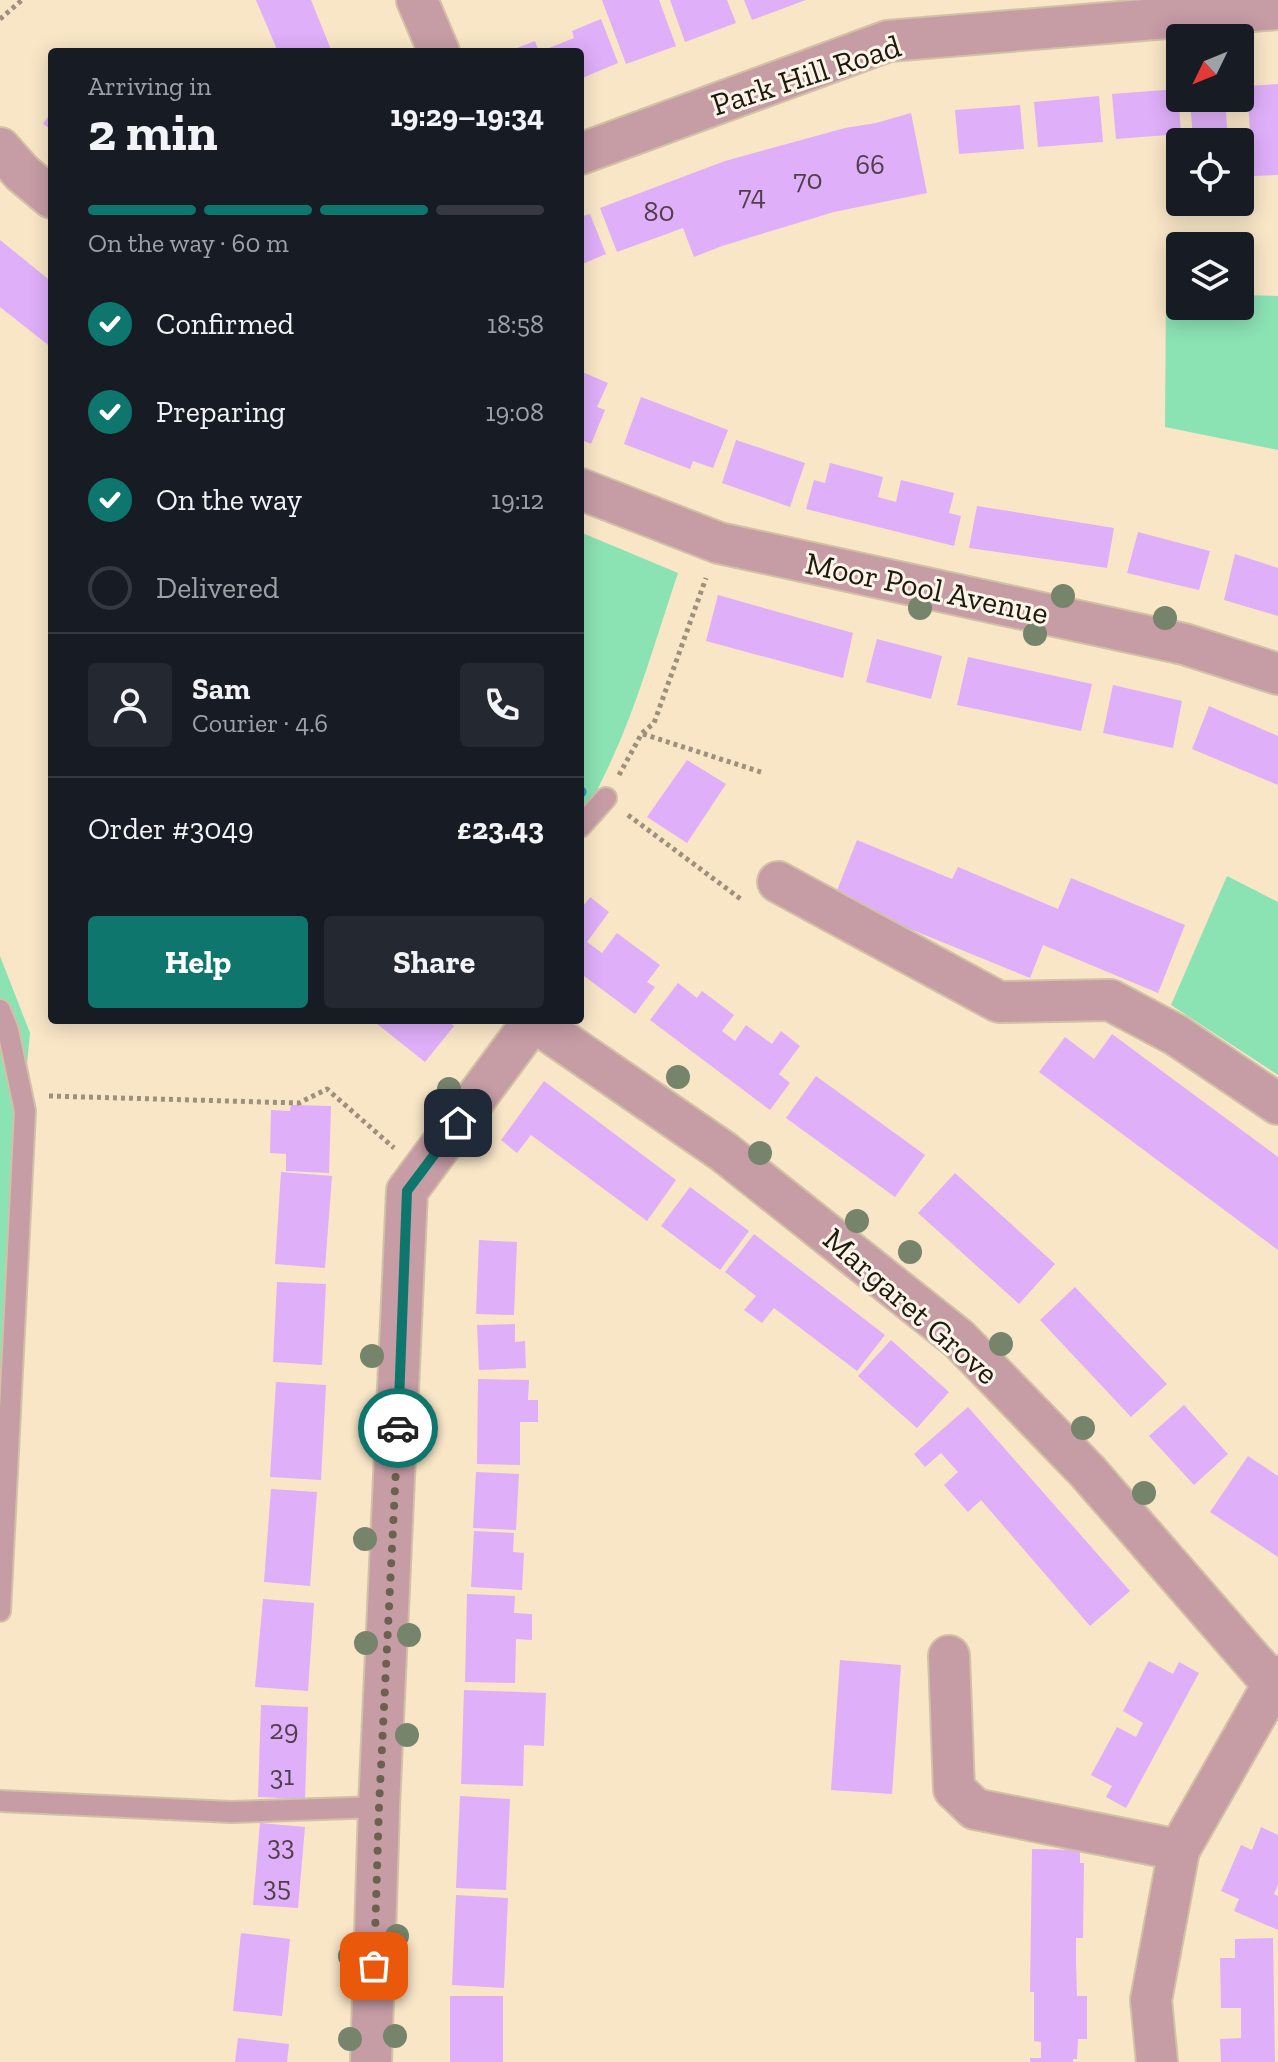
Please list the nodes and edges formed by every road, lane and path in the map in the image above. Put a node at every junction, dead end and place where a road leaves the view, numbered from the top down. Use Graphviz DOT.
graph roads {
  1 [pos="22,0"];
  2 [pos="417,0"];
  3 [pos="1278,9"];
  4 [pos="1091,12"];
  5 [pos="0,19"];
  6 [pos="437,48"];
  7 [pos="0,148"];
  8 [pos="584,153"];
  9 [pos="48,195"];
  10 [pos="584,491"];
  11 [pos="719,543"];
  12 [pos="1278,674"];
  13 [pos="642,733"];
  14 [pos="764,773"];
  15 [pos="606,798"];
  16 [pos="584,823"];
  17 [pos="778,882"];
  18 [pos="0,1010"];
  19 [pos="530,1024"];
  20 [pos="539,1024"];
  21 [pos="22,1096"];
  22 [pos="1278,1104"];
  23 [pos="420,1174"];
  24 [pos="0,1611"];
  25 [pos="949,1656"];
  26 [pos="1276,1680"];
  27 [pos="0,1801"];
  28 [pos="379,1807"];
  29 [pos="1179,1850"];
  30 [pos="371,2062"];
  31 [pos="1157,2062"];
  1 -- 5 [label="path"];
  2 -- 6 [label="street"];
  3 -- 4 [label="street, Park Hill Road"];
  4 -- 8 [label="street, Park Hill Road"];
  7 -- 9 [label="street"];
  10 -- 11 [label="street, Moor Pool Avenue"];
  11 -- 12 [label="street, Moor Pool Avenue"];
  11 -- 13 [label="path"];
  13 -- 14 [label="path"];
  13 -- 15 [label="path"];
  15 -- 16 [label="lane"];
  15 -- 17 [label="path"];
  17 -- 22 [label="street"];
  18 -- 21 [label="lane"];
  19 -- 23 [label="street"];
  20 -- 26 [label="street, Margaret Grove"];
  21 -- 23 [label="path"];
  21 -- 24 [label="lane"];
  23 -- 28 [label="street"];
  25 -- 29 [label="street"];
  26 -- 29 [label="street"];
  27 -- 28 [label="lane"];
  28 -- 30 [label="street"];
  29 -- 31 [label="street"];
}
